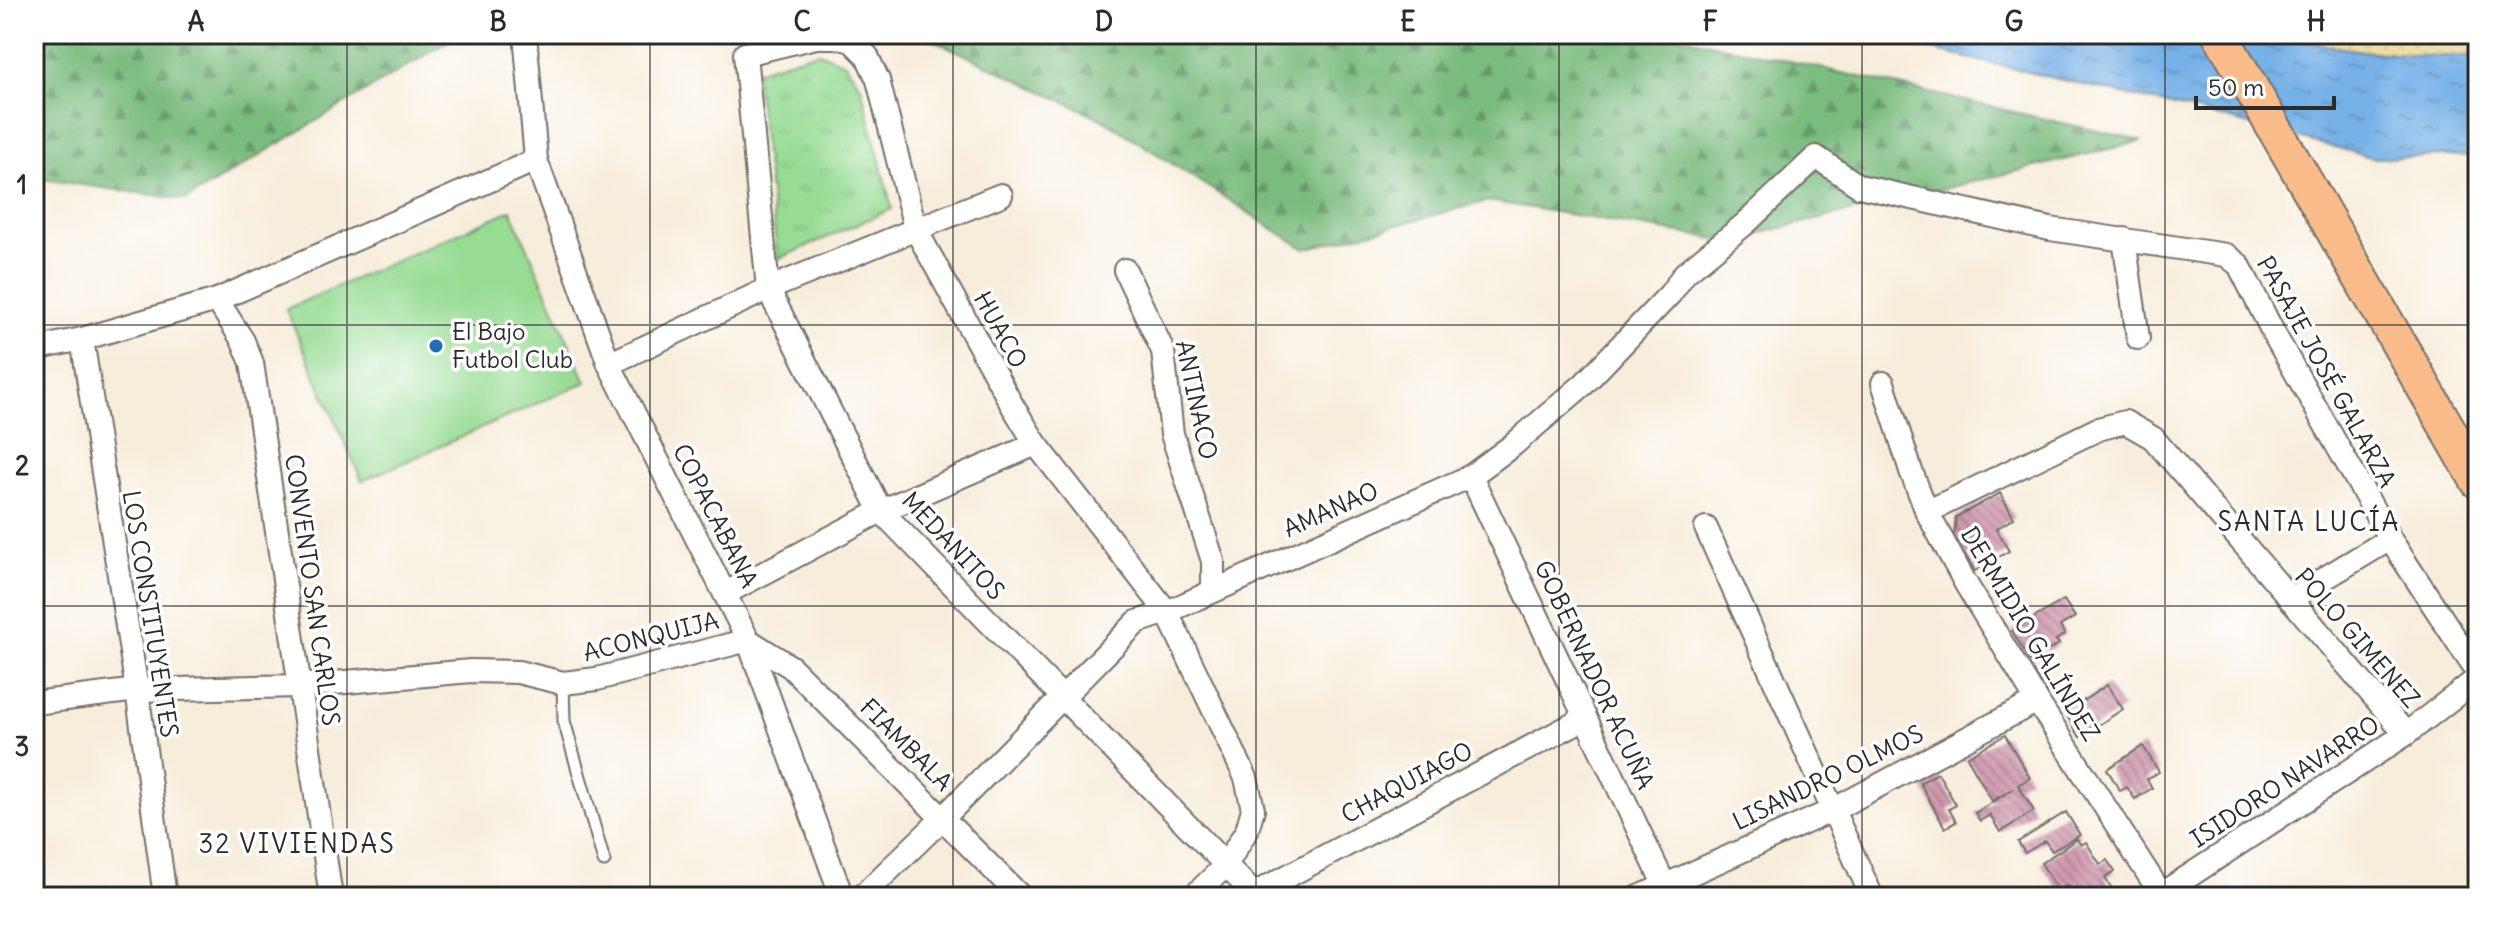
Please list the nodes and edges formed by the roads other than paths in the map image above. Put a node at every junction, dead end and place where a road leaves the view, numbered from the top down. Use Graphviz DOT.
graph roads {
  1 [pos="2220,34"];
  2 [pos="852,41"];
  3 [pos="526,45"];
  4 [pos="1816,157"];
  5 [pos="536,160"];
  6 [pos="1001,195"];
  7 [pos="915,228"];
  8 [pos="2124,239"];
  9 [pos="1125,270"];
  10 [pos="768,289"];
  11 [pos="217,300"];
  12 [pos="2138,338"];
  13 [pos="82,339"];
  14 [pos="34,349"];
  15 [pos="609,364"];
  16 [pos="1883,383"];
  17 [pos="1036,444"];
  18 [pos="1471,476"];
  19 [pos="2478,481"];
  20 [pos="881,511"];
  21 [pos="1927,512"];
  22 [pos="1706,528"];
  23 [pos="2390,539"];
  24 [pos="1213,591"];
  25 [pos="726,593"];
  26 [pos="2290,599"];
  27 [pos="1167,612"];
  28 [pos="748,640"];
  29 [pos="2478,676"];
  30 [pos="563,683"];
  31 [pos="300,686"];
  32 [pos="137,690"];
  33 [pos="1062,698"];
  34 [pos="2037,701"];
  35 [pos="34,703"];
  36 [pos="1585,718"];
  37 [pos="2406,734"];
  38 [pos="1831,811"];
  39 [pos="943,818"];
  40 [pos="604,861"];
  41 [pos="1226,865"];
  42 [pos="1666,890"];
  43 [pos="1256,896"];
  44 [pos="2160,896"];
  45 [pos="165,897"];
  46 [pos="331,897"];
  47 [pos="842,897"];
  48 [pos="861,897"];
  49 [pos="1021,897"];
  50 [pos="1193,897"];
  51 [pos="1639,897"];
  52 [pos="1872,897"];
  1 -- 19 [label="main road"];
  2 -- 7 [label="street, HUACO"];
  2 -- 10 [label="street, MEDANITOS"];
  3 -- 5 [label="street, COPACABANA"];
  4 -- 8 [label="street, PASAJE JOSÉ GALARZA"];
  4 -- 18 [label="street, AMANAO"];
  5 -- 11 [label="street"];
  5 -- 15 [label="street, COPACABANA"];
  6 -- 7 [label="street"];
  7 -- 10 [label="street"];
  7 -- 17 [label="street, HUACO"];
  8 -- 12 [label="street"];
  8 -- 23 [label="street, PASAJE JOSÉ GALARZA"];
  9 -- 24 [label="street, ANTINACO"];
  10 -- 15 [label="street"];
  10 -- 20 [label="street, MEDANITOS"];
  11 -- 13 [label="street"];
  11 -- 31 [label="street, CONVENTO SAN CARLOS"];
  13 -- 14 [label="street"];
  13 -- 32 [label="street, LOS CONSTITUYENTES"];
  15 -- 25 [label="street, COPACABANA"];
  16 -- 21 [label="street, DERMIDIO GALÍNDEZ"];
  17 -- 20 [label="street, ACONQUIJA"];
  17 -- 27 [label="street, HUACO"];
  18 -- 24 [label="street, AMANAO"];
  18 -- 36 [label="street, GOBERNADOR ACUÑA"];
  20 -- 25 [label="street, ACONQUIJA"];
  20 -- 33 [label="street, MEDANITOS"];
  21 -- 26 [label="street, POLO GIMENEZ"];
  21 -- 34 [label="street, DERMIDIO GALÍNDEZ"];
  22 -- 38 [label="street"];
  23 -- 26 [label="street"];
  23 -- 29 [label="street, PASAJE JOSÉ GALARZA"];
  24 -- 27 [label="street, AMANAO"];
  25 -- 28 [label="street, COPACABANA"];
  26 -- 37 [label="street, POLO GIMENEZ"];
  27 -- 33 [label="street, AMANAO"];
  27 -- 41 [label="street"];
  28 -- 30 [label="street, ACONQUIJA"];
  28 -- 39 [label="street, FIAMBALA"];
  28 -- 47 [label="street, COPACABANA"];
  29 -- 37 [label="street, ISIDORO NAVARRO"];
  30 -- 31 [label="street, ACONQUIJA"];
  30 -- 40 [label="lane"];
  31 -- 32 [label="street, ACONQUIJA"];
  31 -- 46 [label="street, CONVENTO SAN CARLOS"];
  32 -- 35 [label="street, ACONQUIJA"];
  32 -- 45 [label="street, LOS CONSTITUYENTES"];
  33 -- 39 [label="street, AMANAO"];
  33 -- 41 [label="street, MEDANITOS"];
  34 -- 38 [label="street, LISANDRO OLMOS"];
  34 -- 44 [label="street, DERMIDIO GALÍNDEZ"];
  36 -- 42 [label="street, GOBERNADOR ACUÑA"];
  36 -- 43 [label="street, CHAQUIAGO"];
  37 -- 44 [label="street, ISIDORO NAVARRO"];
  38 -- 42 [label="street, LISANDRO OLMOS"];
  38 -- 52 [label="street"];
  39 -- 48 [label="street, AMANAO"];
  39 -- 49 [label="street, FIAMBALA"];
  41 -- 43 [label="street, MEDANITOS"];
  41 -- 50 [label="street"];
  42 -- 51 [label="street, LISANDRO OLMOS"];
}
